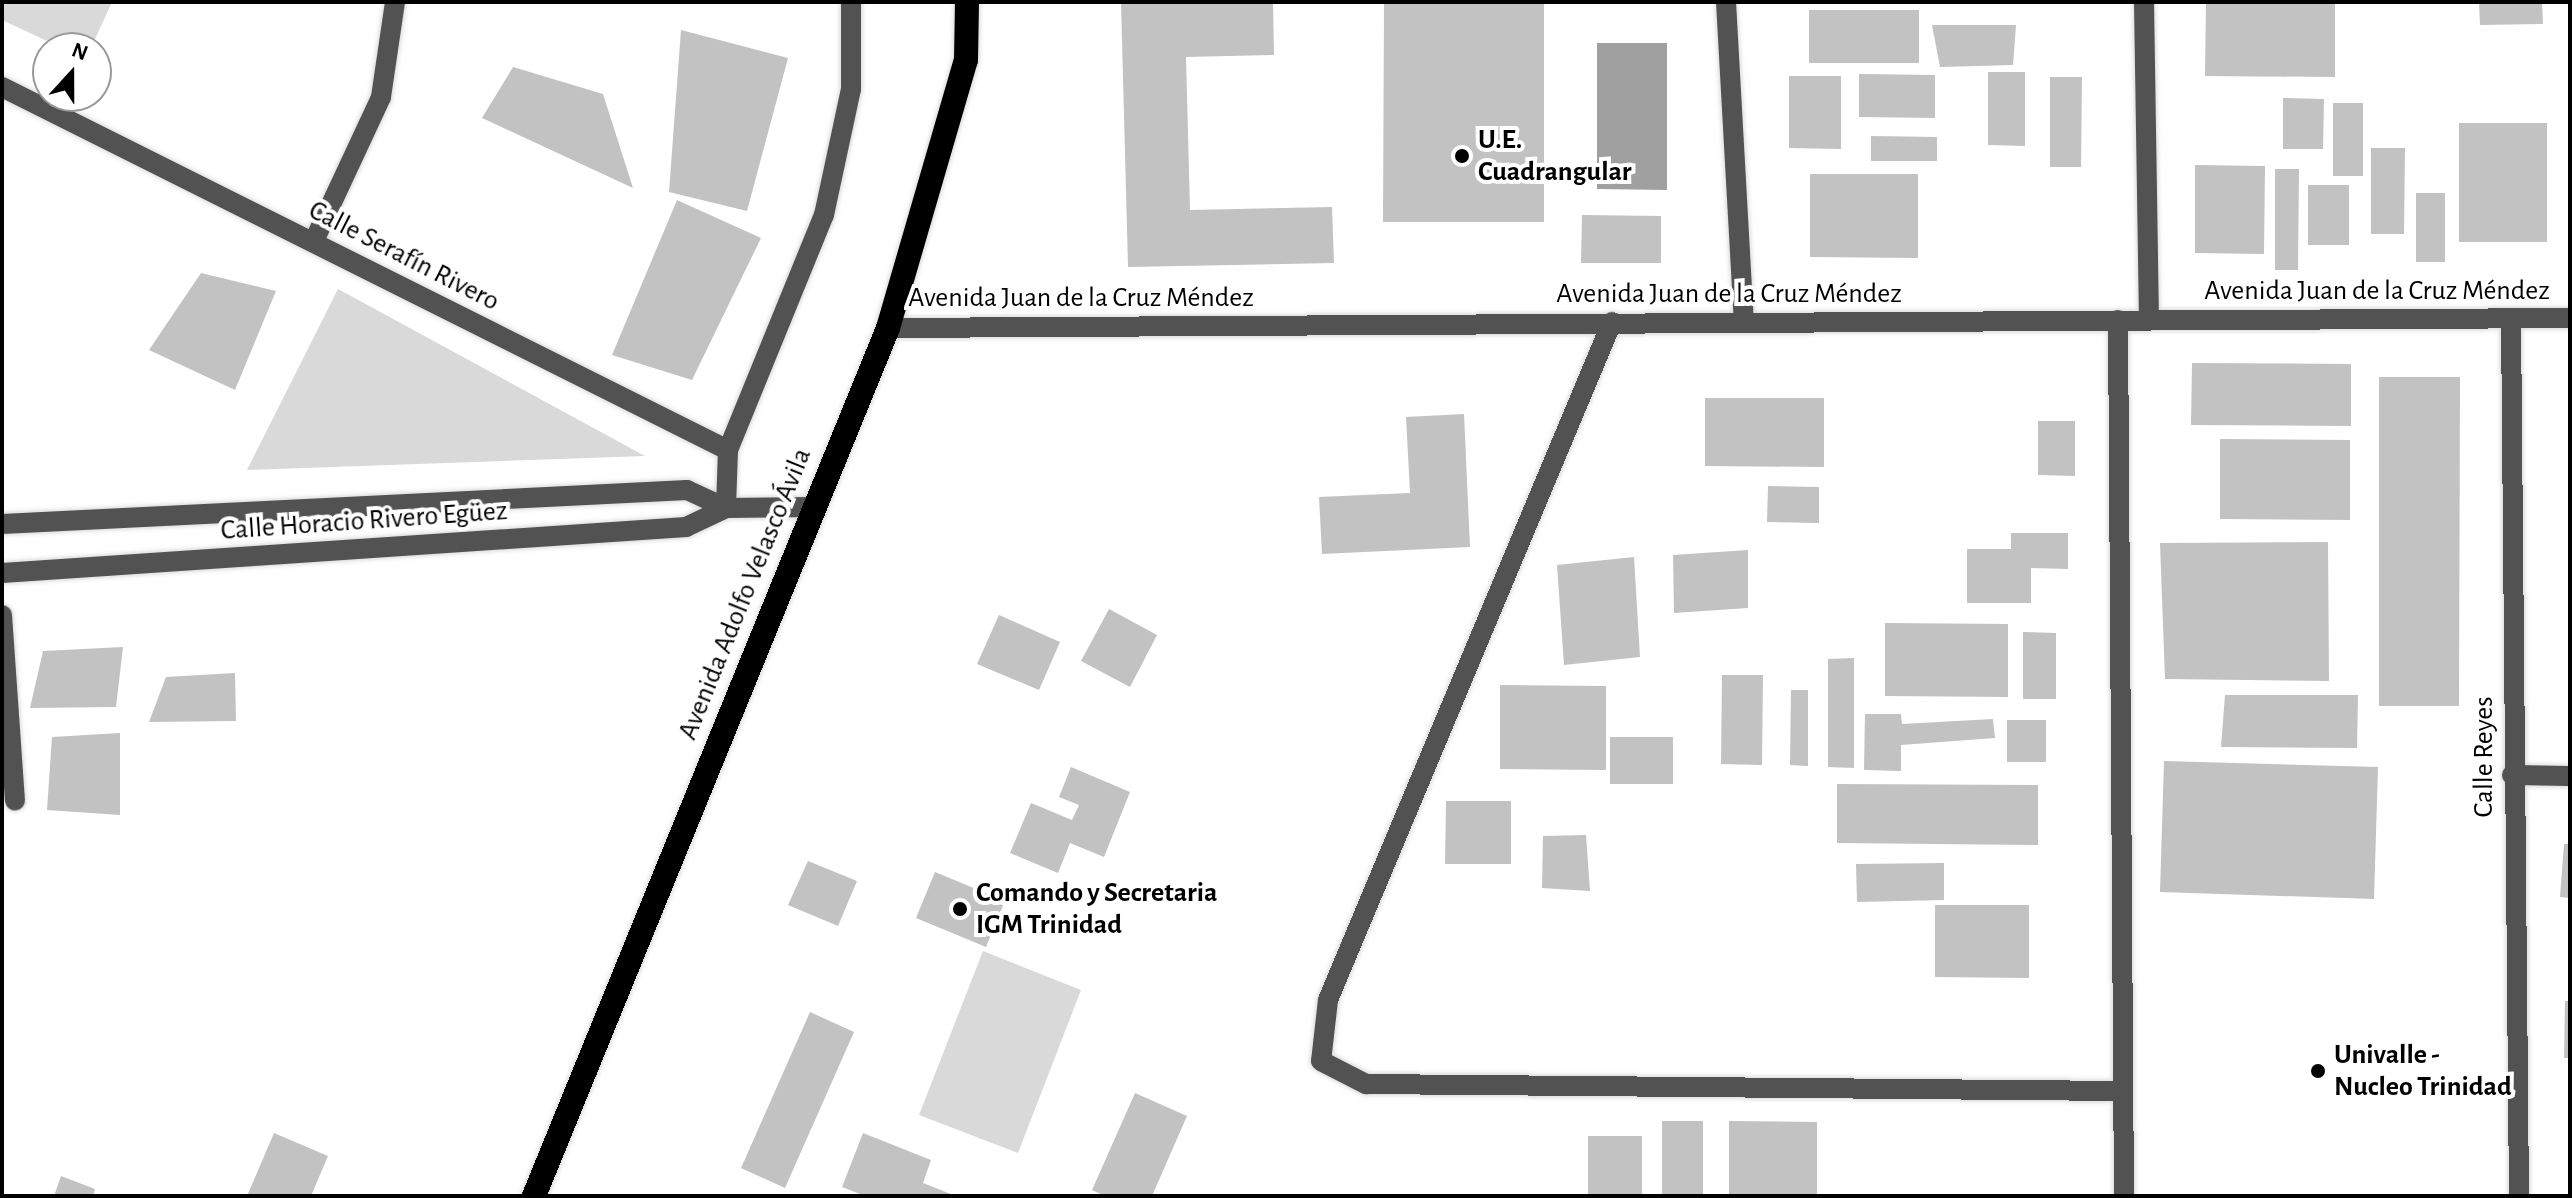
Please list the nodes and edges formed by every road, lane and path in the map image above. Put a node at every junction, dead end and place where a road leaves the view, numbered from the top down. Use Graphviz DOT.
graph roads {
  1 [pos="395,2"];
  2 [pos="851,2"];
  3 [pos="967,2"];
  4 [pos="1726,2"];
  5 [pos="2144,2"];
  6 [pos="2,87"];
  7 [pos="314,241"];
  8 [pos="2511,318"];
  9 [pos="2570,318"];
  10 [pos="2118,320"];
  11 [pos="2149,320"];
  12 [pos="1744,321"];
  13 [pos="1612,322"];
  14 [pos="888,328"];
  15 [pos="728,450"];
  16 [pos="812,507"];
  17 [pos="726,508"];
  18 [pos="2,524"];
  19 [pos="2,573"];
  20 [pos="2,615"];
  21 [pos="2512,775"];
  22 [pos="2570,776"];
  23 [pos="15,801"];
  24 [pos="2122,1091"];
  25 [pos="534,1196"];
  26 [pos="2124,1196"];
  27 [pos="2519,1196"];
  1 -- 7 [label="street"];
  2 -- 15 [label="street"];
  3 -- 14 [label="highway, Avenida Adolfo Velasco Ávila"];
  4 -- 12 [label="street"];
  5 -- 11 [label="street"];
  6 -- 7 [label="street, Calle Serafín Rivero"];
  7 -- 15 [label="street, Calle Serafín Rivero"];
  8 -- 9 [label="street, Avenida Juan de la Cruz Méndez"];
  8 -- 11 [label="street, Avenida Juan de la Cruz Méndez"];
  8 -- 21 [label="street, Calle Reyes"];
  10 -- 11 [label="street, Avenida Juan de la Cruz Méndez"];
  10 -- 12 [label="street, Avenida Juan de la Cruz Méndez"];
  10 -- 24 [label="street"];
  12 -- 13 [label="street, Avenida Juan de la Cruz Méndez"];
  13 -- 14 [label="street, Avenida Juan de la Cruz Méndez"];
  13 -- 24 [label="street"];
  14 -- 16 [label="highway, Avenida Adolfo Velasco Ávila"];
  15 -- 17 [label="street"];
  16 -- 17 [label="street, Calle Horacio Rivero Egüez"];
  16 -- 25 [label="highway, Avenida Adolfo Velasco Ávila"];
  17 -- 18 [label="street, Calle Horacio Rivero Egüez"];
  17 -- 19 [label="street, Calle Horacio Rivero Egüez"];
  20 -- 23 [label="street"];
  21 -- 22 [label="street"];
  21 -- 27 [label="street, Calle Reyes"];
  24 -- 26 [label="street"];
}
